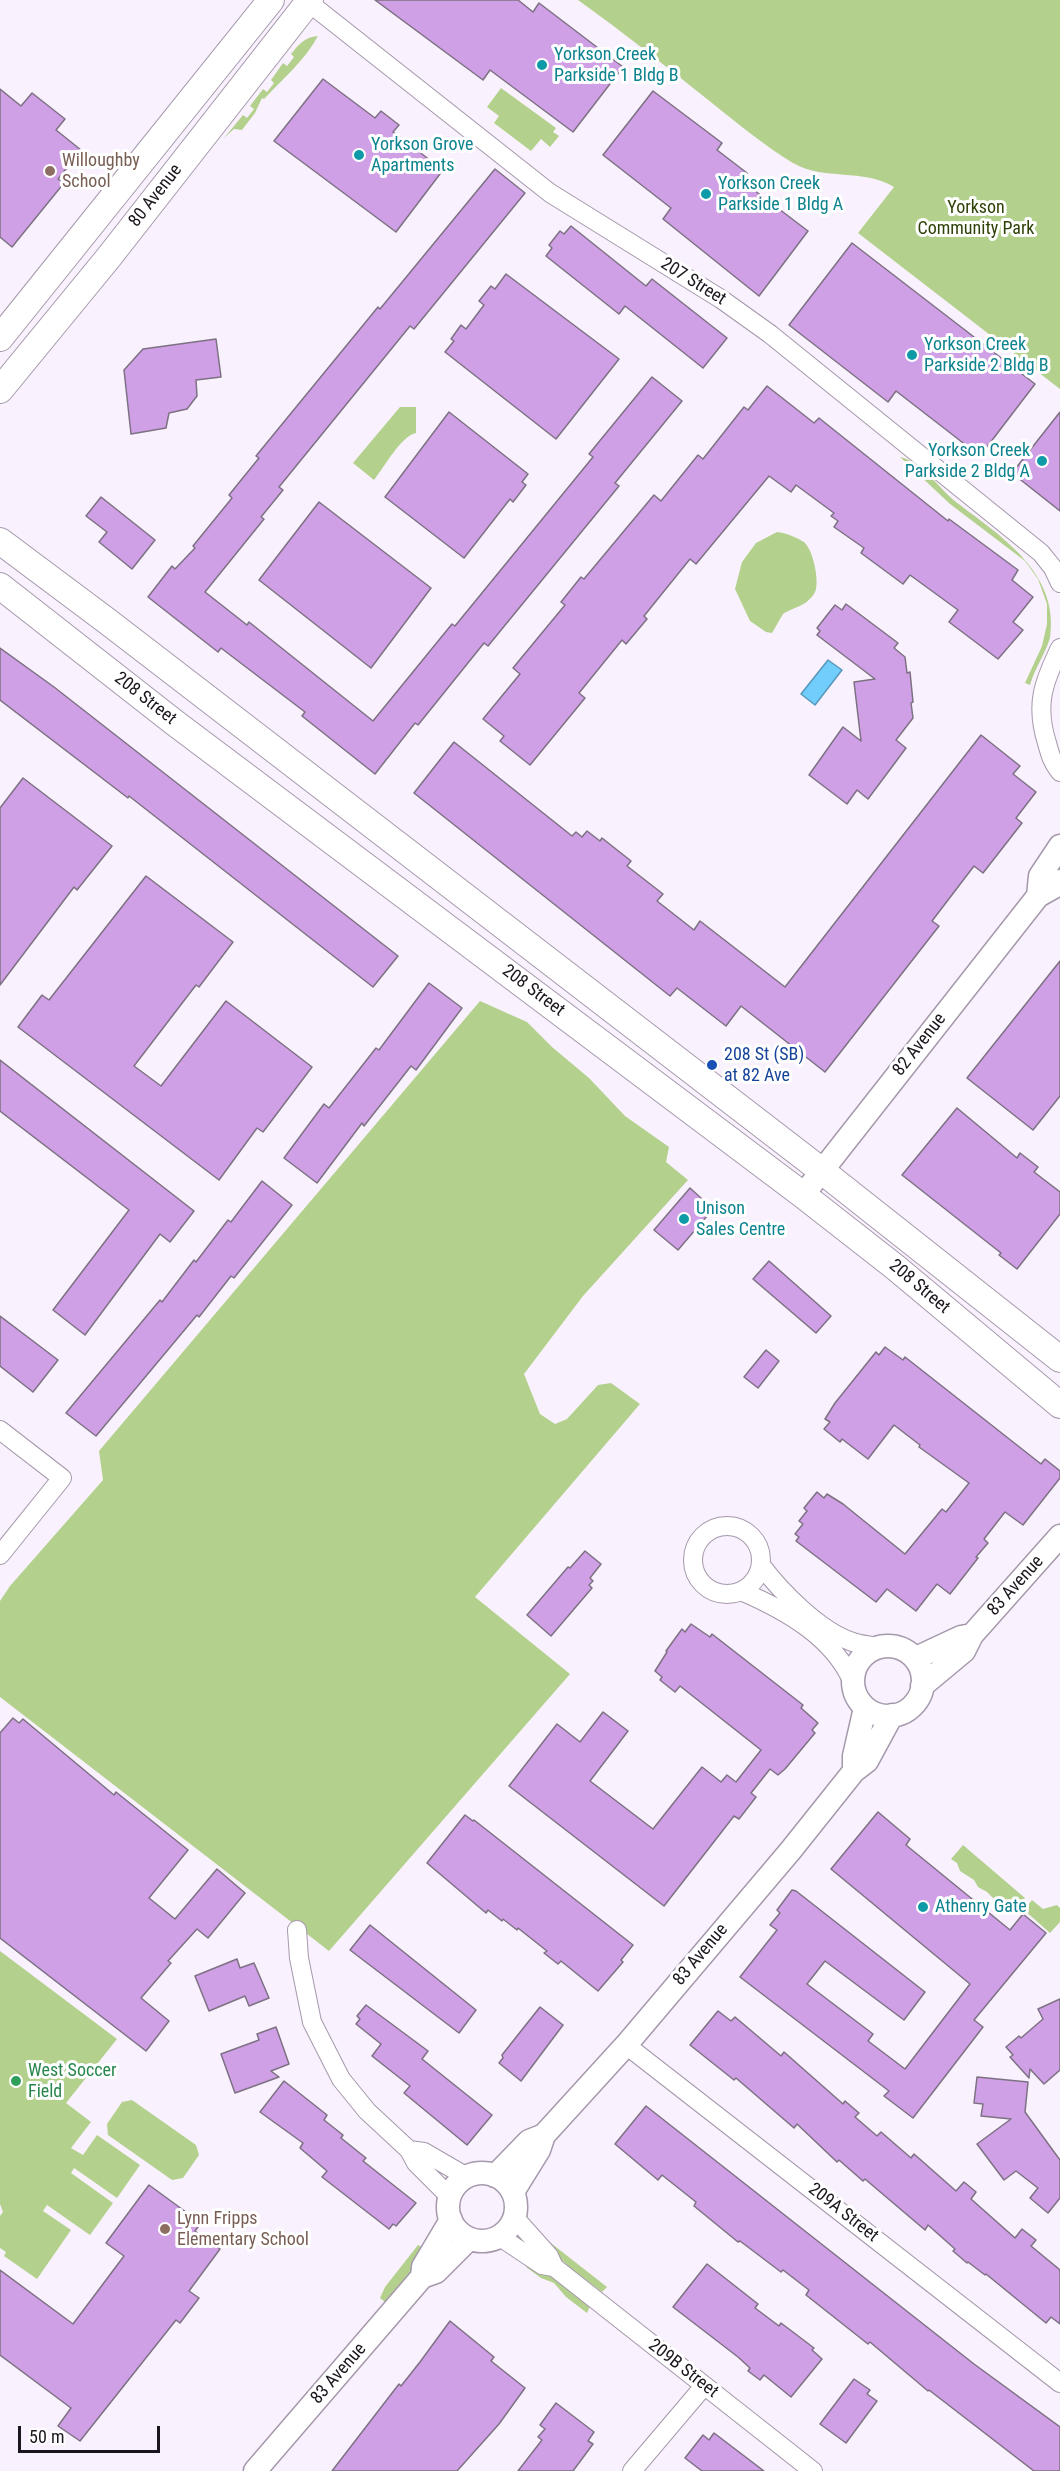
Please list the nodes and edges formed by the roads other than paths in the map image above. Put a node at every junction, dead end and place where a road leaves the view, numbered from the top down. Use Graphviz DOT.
graph roads {
  1 [pos="271,0"];
  2 [pos="309,1"];
  3 [pos="0,338"];
  4 [pos="0,390"];
  5 [pos="0,542"];
  6 [pos="1060,584"];
  7 [pos="0,586"];
  8 [pos="1060,648"];
  9 [pos="1046,740"];
  10 [pos="1060,753"];
  11 [pos="1060,772"];
  12 [pos="1060,846"];
  13 [pos="1060,881"];
  14 [pos="1038,896"];
  15 [pos="822,1171"];
  16 [pos="803,1195"];
  17 [pos="1060,1359"];
  18 [pos="1060,1405"];
  19 [pos="0,1430"];
  20 [pos="1060,1536"];
  21 [pos="0,1555"];
  22 [pos="761,1565"];
  23 [pos="741,1591"];
  24 [pos="972,1635"];
  25 [pos="878,1647"];
  26 [pos="916,1658"];
  27 [pos="853,1683"];
  28 [pos="922,1686"];
  29 [pos="865,1708"];
  30 [pos="892,1715"];
  31 [pos="854,1771"];
  32 [pos="297,1930"];
  33 [pos="626,2044"];
  34 [pos="544,2135"];
  35 [pos="409,2150"];
  36 [pos="495,2176"];
  37 [pos="467,2177"];
  38 [pos="513,2192"];
  39 [pos="450,2198"];
  40 [pos="515,2218"];
  41 [pos="451,2220"];
  42 [pos="500,2237"];
  43 [pos="469,2239"];
  44 [pos="554,2267"];
  45 [pos="422,2277"];
  46 [pos="1060,2383"];
  47 [pos="704,2386"];
  48 [pos="255,2471"];
  49 [pos="632,2471"];
  50 [pos="813,2471"];
  1 -- 3 [label="main road, 80 Avenue"];
  2 -- 4 [label="main road, 80 Avenue"];
  2 -- 6 [label="street, 207 Street"];
  5 -- 15 [label="main road, 208 Street"];
  7 -- 16 [label="main road, 208 Street"];
  8 -- 9 [label="street"];
  9 -- 10 [label="street"];
  9 -- 11 [label="street"];
  12 -- 14 [label="street, 82 Avenue"];
  13 -- 14 [label="street, 82 Avenue"];
  14 -- 15 [label="street, 82 Avenue"];
  15 -- 16 [label="street, 82 Avenue"];
  15 -- 17 [label="main road, 208 Street"];
  16 -- 18 [label="main road, 208 Street"];
  19 -- 21 [label="street"];
  20 -- 24 [label="street, 83 Avenue"];
  22 -- 23 [label="street"];
  22 -- 23 [label="street"];
  22 -- 25 [label="street"];
  23 -- 27 [label="street"];
  24 -- 26 [label="street, 83 Avenue"];
  24 -- 28 [label="street, 83 Avenue"];
  25 -- 26 [label="street"];
  25 -- 27 [label="street"];
  26 -- 28 [label="street"];
  27 -- 29 [label="street"];
  28 -- 30 [label="street"];
  29 -- 30 [label="street"];
  29 -- 31 [label="street"];
  30 -- 31 [label="street, 83 Avenue"];
  31 -- 33 [label="street, 83 Avenue"];
  32 -- 35 [label="street"];
  33 -- 34 [label="street, 83 Avenue"];
  33 -- 46 [label="street, 209A Street"];
  34 -- 36 [label="street, 83 Avenue"];
  34 -- 38 [label="street, 83 Avenue"];
  35 -- 37 [label="street"];
  35 -- 39 [label="street"];
  36 -- 37 [label="street"];
  36 -- 38 [label="street"];
  37 -- 39 [label="street"];
  38 -- 40 [label="street"];
  39 -- 41 [label="street"];
  40 -- 42 [label="street"];
  40 -- 44 [label="street, 209B Street"];
  41 -- 43 [label="street"];
  41 -- 45 [label="street, 83 Avenue"];
  42 -- 43 [label="street"];
  42 -- 44 [label="street, 209B Street"];
  43 -- 45 [label="street, 83 Avenue"];
  44 -- 47 [label="street, 209B Street"];
  45 -- 48 [label="street, 83 Avenue"];
  47 -- 49 [label="street"];
  47 -- 50 [label="street, 209B Street"];
}
